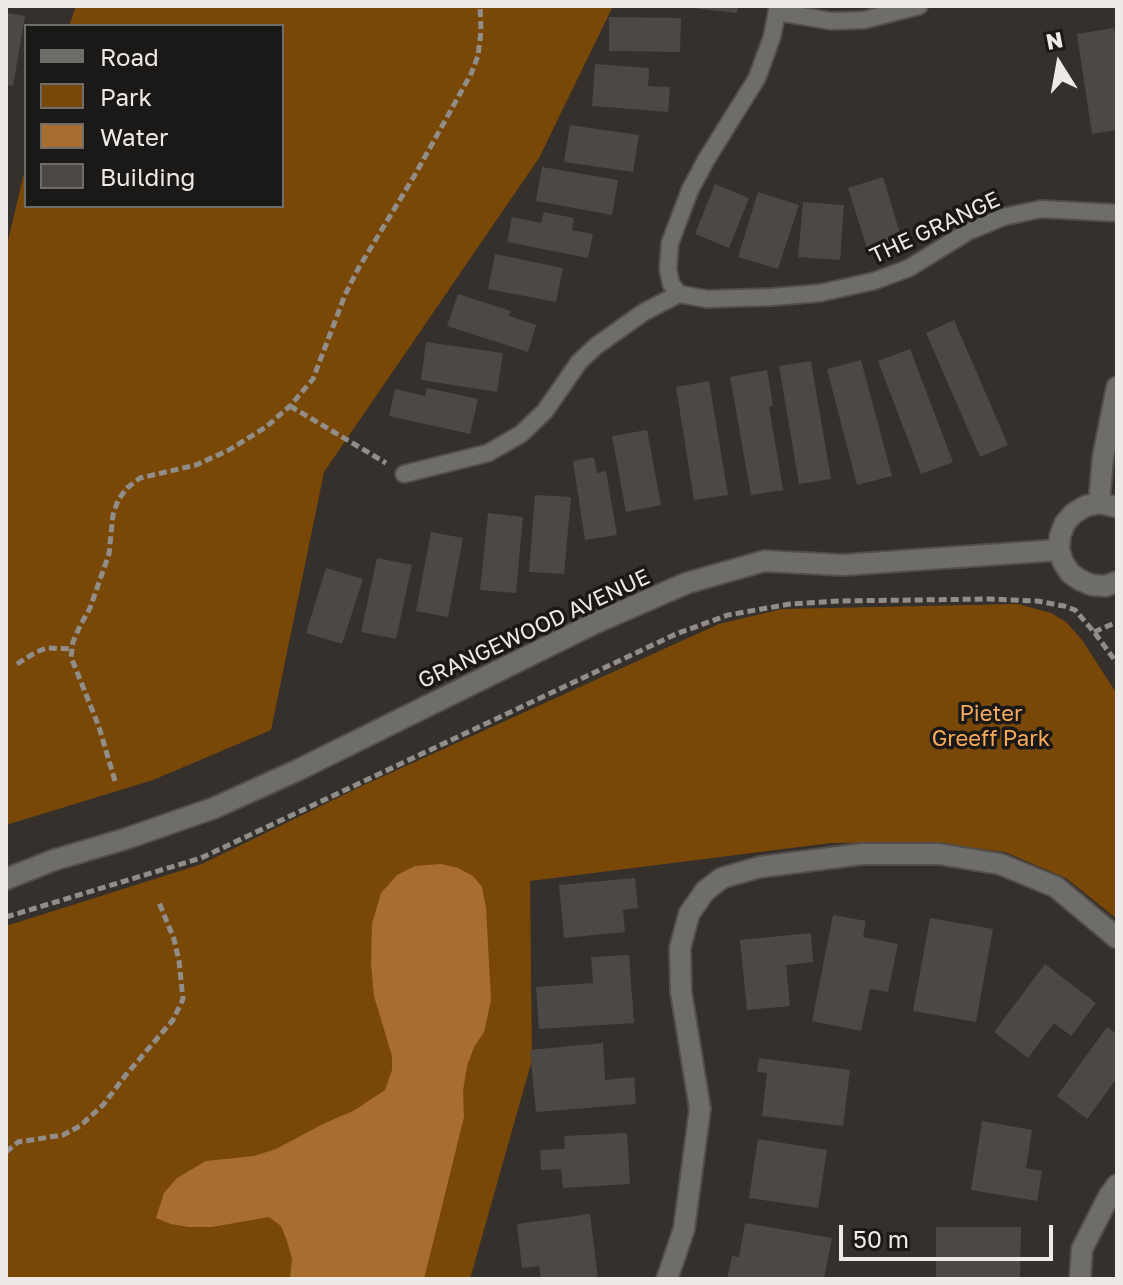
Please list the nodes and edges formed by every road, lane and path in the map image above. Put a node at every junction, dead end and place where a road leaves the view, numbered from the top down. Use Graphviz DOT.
graph roads {
  1 [pos="480,6"];
  2 [pos="919,6"];
  3 [pos="778,9"];
  4 [pos="1117,213"];
  5 [pos="679,294"];
  6 [pos="1117,387"];
  7 [pos="290,406"];
  8 [pos="404,474"];
  9 [pos="1108,505"];
  10 [pos="1059,550"];
  11 [pos="1116,586"];
  12 [pos="1117,622"];
  13 [pos="1094,632"];
  14 [pos="72,649"];
  15 [pos="1117,663"];
  16 [pos="17,664"];
  17 [pos="115,781"];
  18 [pos="54,860"];
  19 [pos="6,868"];
  20 [pos="6,879"];
  21 [pos="158,900"];
  22 [pos="6,917"];
  23 [pos="1117,938"];
  24 [pos="6,1152"];
  25 [pos="1117,1185"];
  26 [pos="667,1279"];
  27 [pos="1080,1279"];
  1 -- 7 [label="path"];
  2 -- 3 [label="lane"];
  3 -- 5 [label="lane"];
  4 -- 5 [label="lane, THE GRANGE"];
  5 -- 8 [label="lane"];
  6 -- 9 [label="street"];
  7 -- 8 [label="path"];
  7 -- 14 [label="path"];
  9 -- 10 [label="street"];
  10 -- 11 [label="street"];
  10 -- 18 [label="street, GRANGEWOOD AVENUE"];
  12 -- 13 [label="path"];
  13 -- 15 [label="path"];
  13 -- 22 [label="path"];
  14 -- 16 [label="path"];
  14 -- 17 [label="path"];
  18 -- 19 [label="street, GRANGEWOOD AVENUE"];
  18 -- 20 [label="street, GRANGEWOOD AVENUE"];
  21 -- 24 [label="path"];
  23 -- 26 [label="street"];
  25 -- 27 [label="street"];
}
